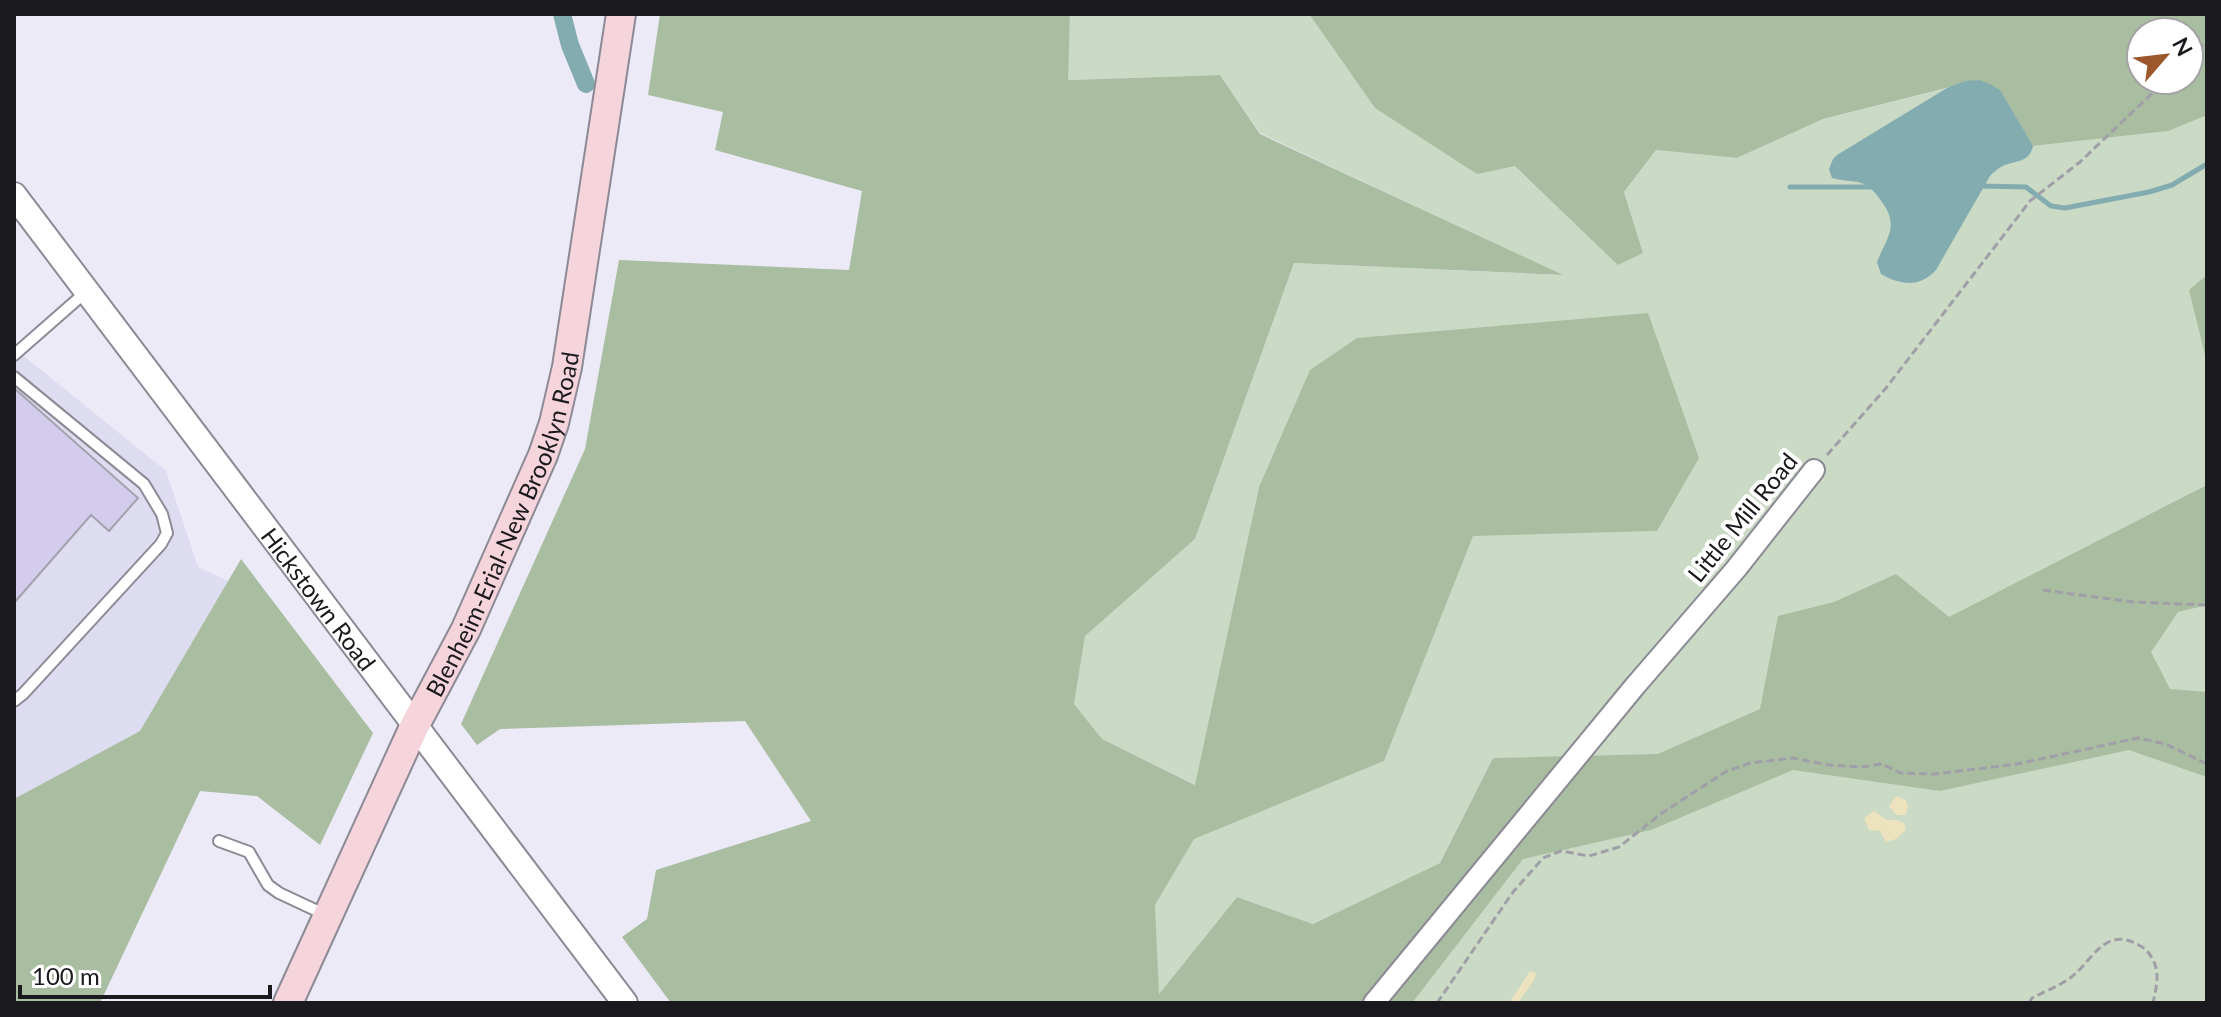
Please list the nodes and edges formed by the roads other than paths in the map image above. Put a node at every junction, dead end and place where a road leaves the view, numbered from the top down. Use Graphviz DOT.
graph roads {
  1 [pos="621,14"];
  2 [pos="14,195"];
  3 [pos="87,291"];
  4 [pos="14,355"];
  5 [pos="14,377"];
  6 [pos="1814,470"];
  7 [pos="14,701"];
  8 [pos="415,725"];
  9 [pos="219,841"];
  10 [pos="328,916"];
  11 [pos="288,1003"];
  12 [pos="625,1003"];
  13 [pos="1374,1003"];
  1 -- 8 [label="main road, Blenheim-Erial-New Brooklyn Road"];
  2 -- 3 [label="street, Hickstown Road"];
  3 -- 4 [label="lane"];
  3 -- 8 [label="street, Hickstown Road"];
  5 -- 7 [label="lane"];
  6 -- 13 [label="street, Little Mill Road"];
  8 -- 10 [label="main road, Blenheim-Erial-New Brooklyn Road"];
  8 -- 12 [label="street, Hickstown Road"];
  9 -- 10 [label="lane"];
  10 -- 11 [label="main road, Blenheim-Erial-New Brooklyn Road"];
}
